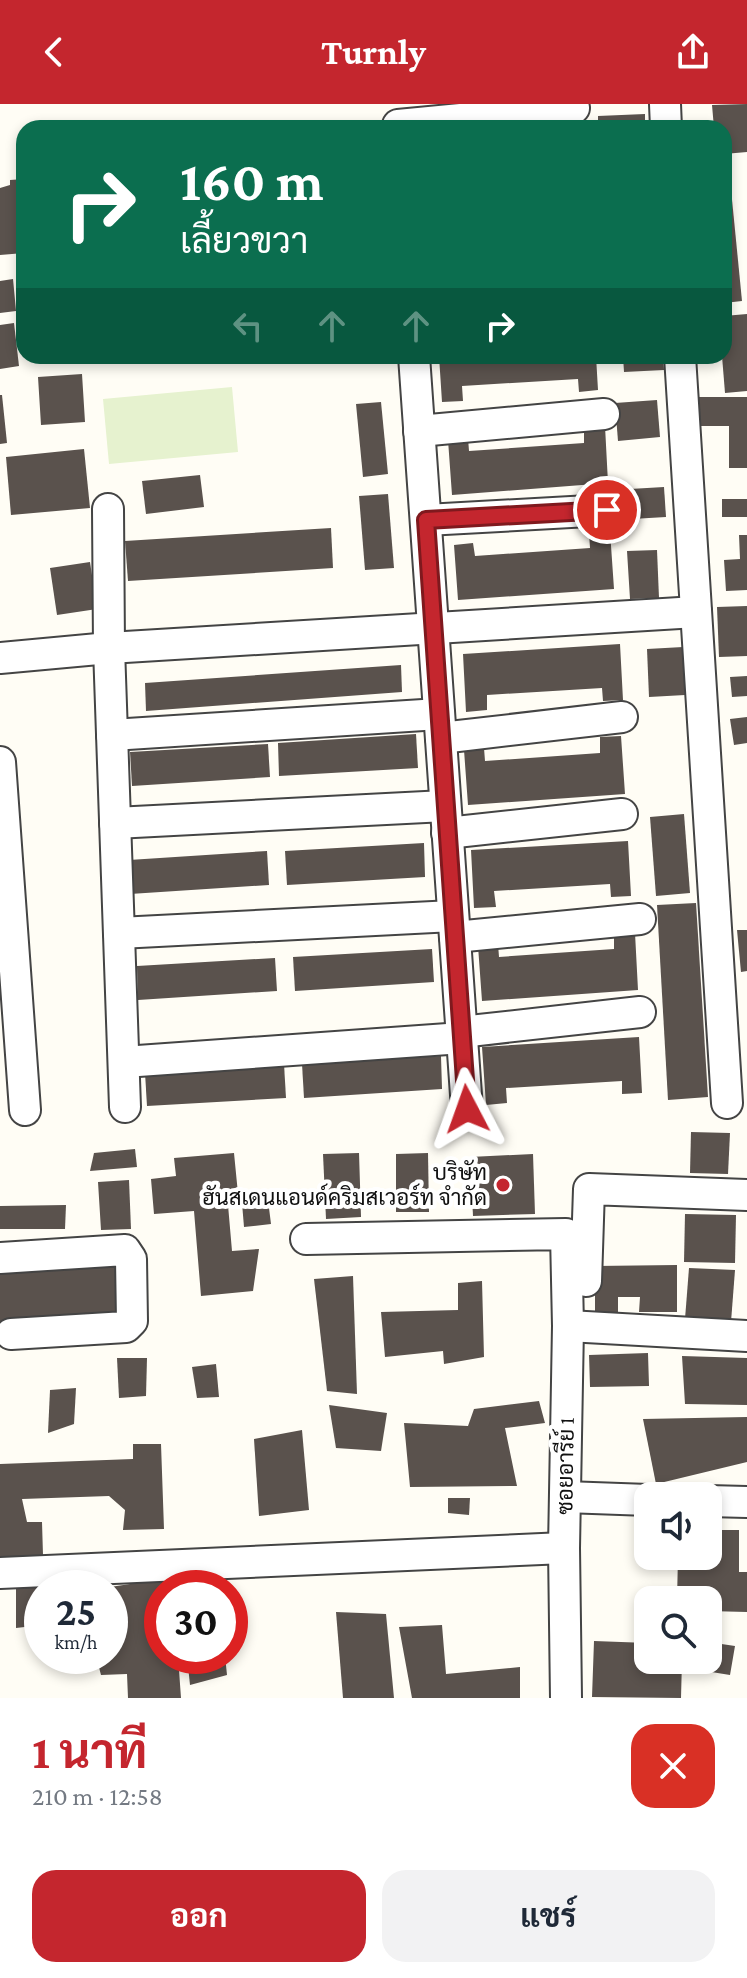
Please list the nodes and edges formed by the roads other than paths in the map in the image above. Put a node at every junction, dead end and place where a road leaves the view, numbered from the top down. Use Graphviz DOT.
graph roads {
  1 [pos="574,108"];
  2 [pos="398,119"];
  3 [pos="415,364"];
  4 [pos="680,364"];
  5 [pos="604,414"];
  6 [pos="419,431"];
  7 [pos="108,509"];
  8 [pos="607,510"];
  9 [pos="426,520"];
  10 [pos="696,612"];
  11 [pos="433,629"];
  12 [pos="109,648"];
  13 [pos="0,658"];
  14 [pos="622,717"];
  15 [pos="440,726"];
  16 [pos="112,735"];
  17 [pos="0,762"];
  18 [pos="622,814"];
  19 [pos="446,820"];
  20 [pos="115,823"];
  21 [pos="640,919"];
  22 [pos="454,926"];
  23 [pos="119,933"];
  24 [pos="640,1012"];
  25 [pos="462,1035"];
  26 [pos="124,1062"];
  27 [pos="727,1103"];
  28 [pos="125,1107"];
  29 [pos="467,1109"];
  30 [pos="25,1110"];
  31 [pos="747,1195"];
  32 [pos="306,1239"];
  33 [pos="0,1258"];
  34 [pos="577,1289"];
  35 [pos="576,1327"];
  36 [pos="11,1334"];
  37 [pos="747,1336"];
  38 [pos="565,1497"];
  39 [pos="634,1499"];
  40 [pos="722,1501"];
  41 [pos="747,1502"];
  42 [pos="564,1548"];
  43 [pos="0,1573"];
  44 [pos="566,1698"];
  1 -- 2 [label="street"];
  3 -- 6 [label="street"];
  4 -- 10 [label="street"];
  5 -- 6 [label="street"];
  6 -- 9 [label="street"];
  7 -- 12 [label="street"];
  8 -- 9 [label="street"];
  9 -- 11 [label="street"];
  10 -- 11 [label="street"];
  10 -- 27 [label="street"];
  11 -- 12 [label="street"];
  11 -- 15 [label="street"];
  12 -- 13 [label="street"];
  12 -- 16 [label="street"];
  14 -- 15 [label="street"];
  15 -- 16 [label="street"];
  15 -- 19 [label="street"];
  16 -- 20 [label="street"];
  17 -- 30 [label="street"];
  18 -- 19 [label="street"];
  19 -- 20 [label="street"];
  19 -- 22 [label="street"];
  20 -- 23 [label="street"];
  21 -- 22 [label="street"];
  22 -- 23 [label="street"];
  22 -- 25 [label="street"];
  23 -- 26 [label="street"];
  24 -- 25 [label="street"];
  25 -- 26 [label="street"];
  25 -- 29 [label="street"];
  26 -- 28 [label="street"];
  31 -- 34 [label="street"];
  32 -- 34 [label="street, ซอยอารีย์ 1"];
  33 -- 36 [label="street"];
  34 -- 35 [label="street, ซอยอารีย์ 1"];
  35 -- 37 [label="street"];
  35 -- 38 [label="street, ซอยอารีย์ 1"];
  38 -- 39 [label="street"];
  38 -- 42 [label="street, ซอยอารีย์ 1"];
  40 -- 41 [label="street"];
  42 -- 43 [label="street"];
  42 -- 44 [label="street, ซอยอารีย์ 1"];
}
